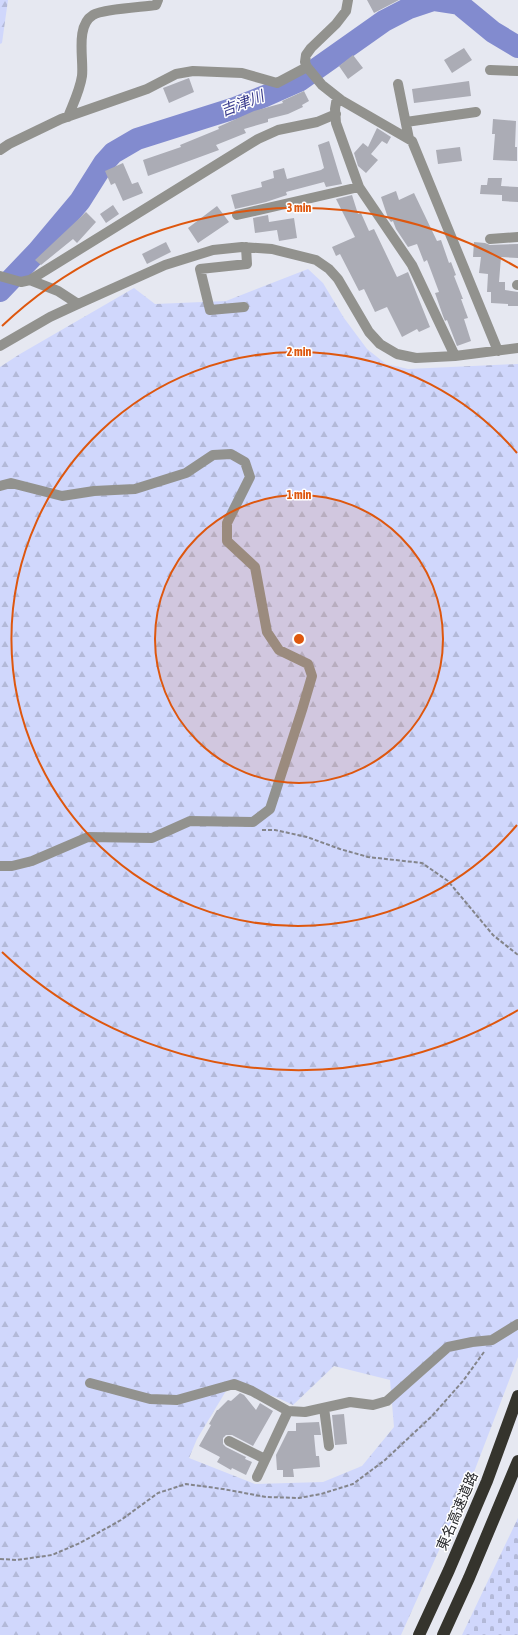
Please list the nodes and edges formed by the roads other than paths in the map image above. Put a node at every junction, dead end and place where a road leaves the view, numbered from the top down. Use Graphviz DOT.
graph roads {
  1 [pos="158,0"];
  2 [pos="348,0"];
  3 [pos="307,67"];
  4 [pos="490,70"];
  5 [pos="518,71"];
  6 [pos="398,84"];
  7 [pos="337,97"];
  8 [pos="476,112"];
  9 [pos="336,114"];
  10 [pos="68,117"];
  11 [pos="406,122"];
  12 [pos="409,139"];
  13 [pos="0,150"];
  14 [pos="359,187"];
  15 [pos="237,215"];
  16 [pos="518,237"];
  17 [pos="490,239"];
  18 [pos="246,247"];
  19 [pos="0,276"];
  20 [pos="30,280"];
  21 [pos="78,304"];
  22 [pos="244,306"];
  23 [pos="0,346"];
  24 [pos="518,348"];
  25 [pos="498,351"];
  26 [pos="455,356"];
  27 [pos="0,486"];
  28 [pos="0,866"];
  29 [pos="518,1324"];
  30 [pos="90,1383"];
  31 [pos="518,1396"];
  32 [pos="324,1408"];
  33 [pos="288,1411"];
  34 [pos="229,1441"];
  35 [pos="329,1446"];
  36 [pos="265,1459"];
  37 [pos="518,1461"];
  38 [pos="257,1477"];
  39 [pos="419,1635"];
  40 [pos="443,1635"];
  1 -- 10 [label="street"];
  2 -- 3 [label="street"];
  3 -- 7 [label="street"];
  3 -- 10 [label="street"];
  4 -- 5 [label="street"];
  6 -- 11 [label="street"];
  7 -- 9 [label="street"];
  7 -- 12 [label="street"];
  8 -- 11 [label="street"];
  9 -- 14 [label="street"];
  9 -- 20 [label="street"];
  10 -- 13 [label="street"];
  11 -- 12 [label="street"];
  12 -- 25 [label="street"];
  14 -- 15 [label="street"];
  14 -- 26 [label="street"];
  16 -- 17 [label="street"];
  18 -- 21 [label="street"];
  18 -- 22 [label="street"];
  18 -- 26 [label="street"];
  19 -- 20 [label="street"];
  20 -- 21 [label="street"];
  21 -- 23 [label="street"];
  24 -- 25 [label="street"];
  25 -- 26 [label="street"];
  27 -- 28 [label="street"];
  29 -- 32 [label="street"];
  30 -- 33 [label="street"];
  31 -- 39 [label="highway, 東名高速道路"];
  32 -- 33 [label="street"];
  32 -- 35 [label="street"];
  33 -- 36 [label="street"];
  34 -- 36 [label="street"];
  36 -- 38 [label="street"];
  37 -- 40 [label="highway"];
}
